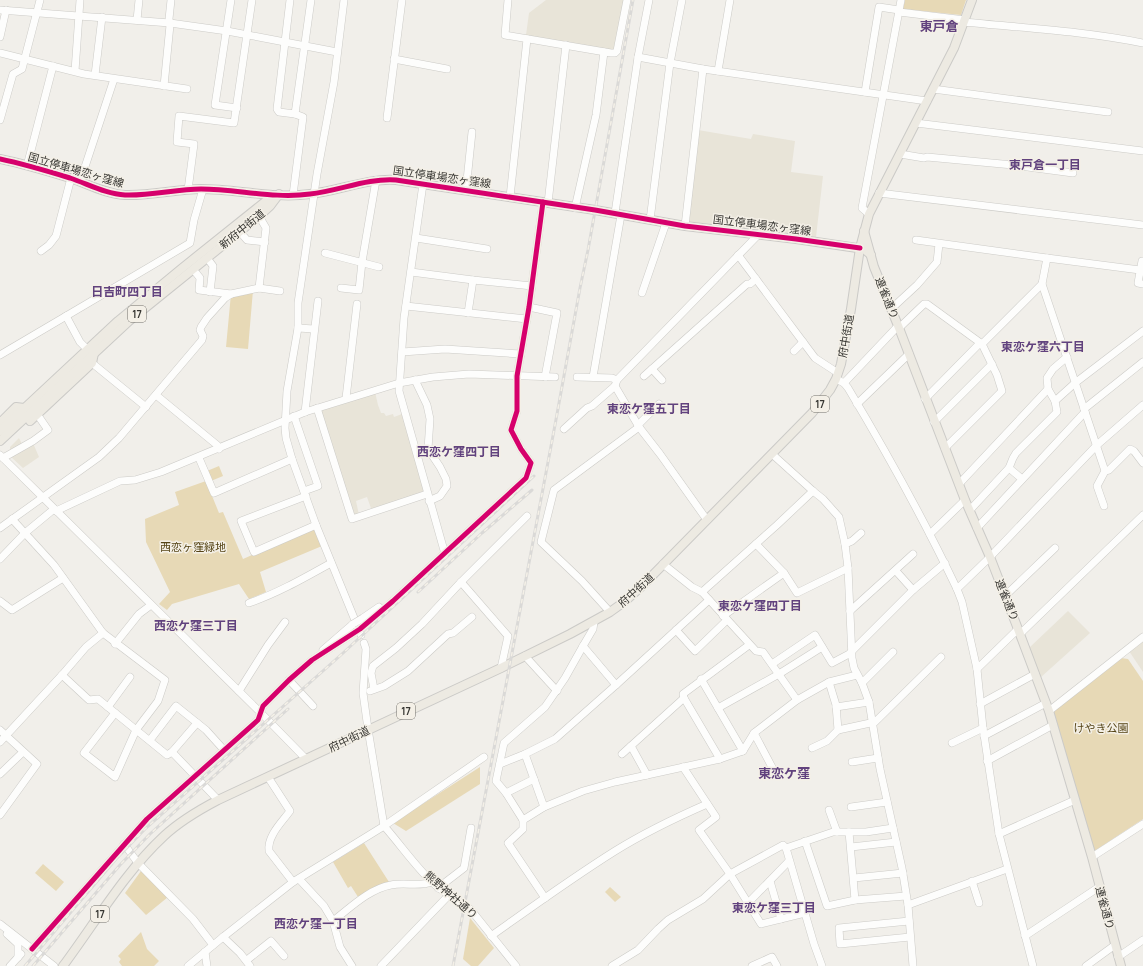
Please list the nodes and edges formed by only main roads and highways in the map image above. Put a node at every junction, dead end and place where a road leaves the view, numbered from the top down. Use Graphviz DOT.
graph roads {
  1 [pos="972,0"];
  2 [pos="0,159"];
  3 [pos="279,194"];
  4 [pos="864,229"];
  5 [pos="218,248"];
  6 [pos="860,248"];
  7 [pos="871,255"];
  8 [pos="176,282"];
  9 [pos="90,351"];
  10 [pos="24,408"];
  11 [pos="0,423"];
  12 [pos="12,430"];
  13 [pos="0,431"];
  14 [pos="0,442"];
  15 [pos="63,966"];
  16 [pos="1121,966"];
  1 -- 4 [label="main road, 府中街道 / 17"];
  2 -- 3 [label="main road, 国立停車場恋ヶ窪線"];
  3 -- 5 [label="main road, 新府中街道 / 17"];
  3 -- 6 [label="main road, 国立停車場恋ヶ窪線"];
  3 -- 9 [label="main road, 新府中街道 / 17"];
  4 -- 6 [label="main road, 府中街道 / 17"];
  4 -- 7 [label="main road, 連雀通り"];
  5 -- 8 [label="main road, 新府中街道 / 17"];
  5 -- 8 [label="main road"];
  6 -- 7 [label="main road"];
  6 -- 15 [label="main road, 府中街道 / 17"];
  7 -- 16 [label="main road, 連雀通り"];
  8 -- 9 [label="main road, 新府中街道 / 17"];
  9 -- 10 [label="main road, 新府中街道 / 17"];
  9 -- 12 [label="main road, 新府中街道 / 17"];
  9 -- 12 [label="main road"];
  10 -- 11 [label="main road"];
  10 -- 13 [label="main road, 新府中街道 / 17"];
  12 -- 14 [label="main road, 新府中街道 / 17"];
}
